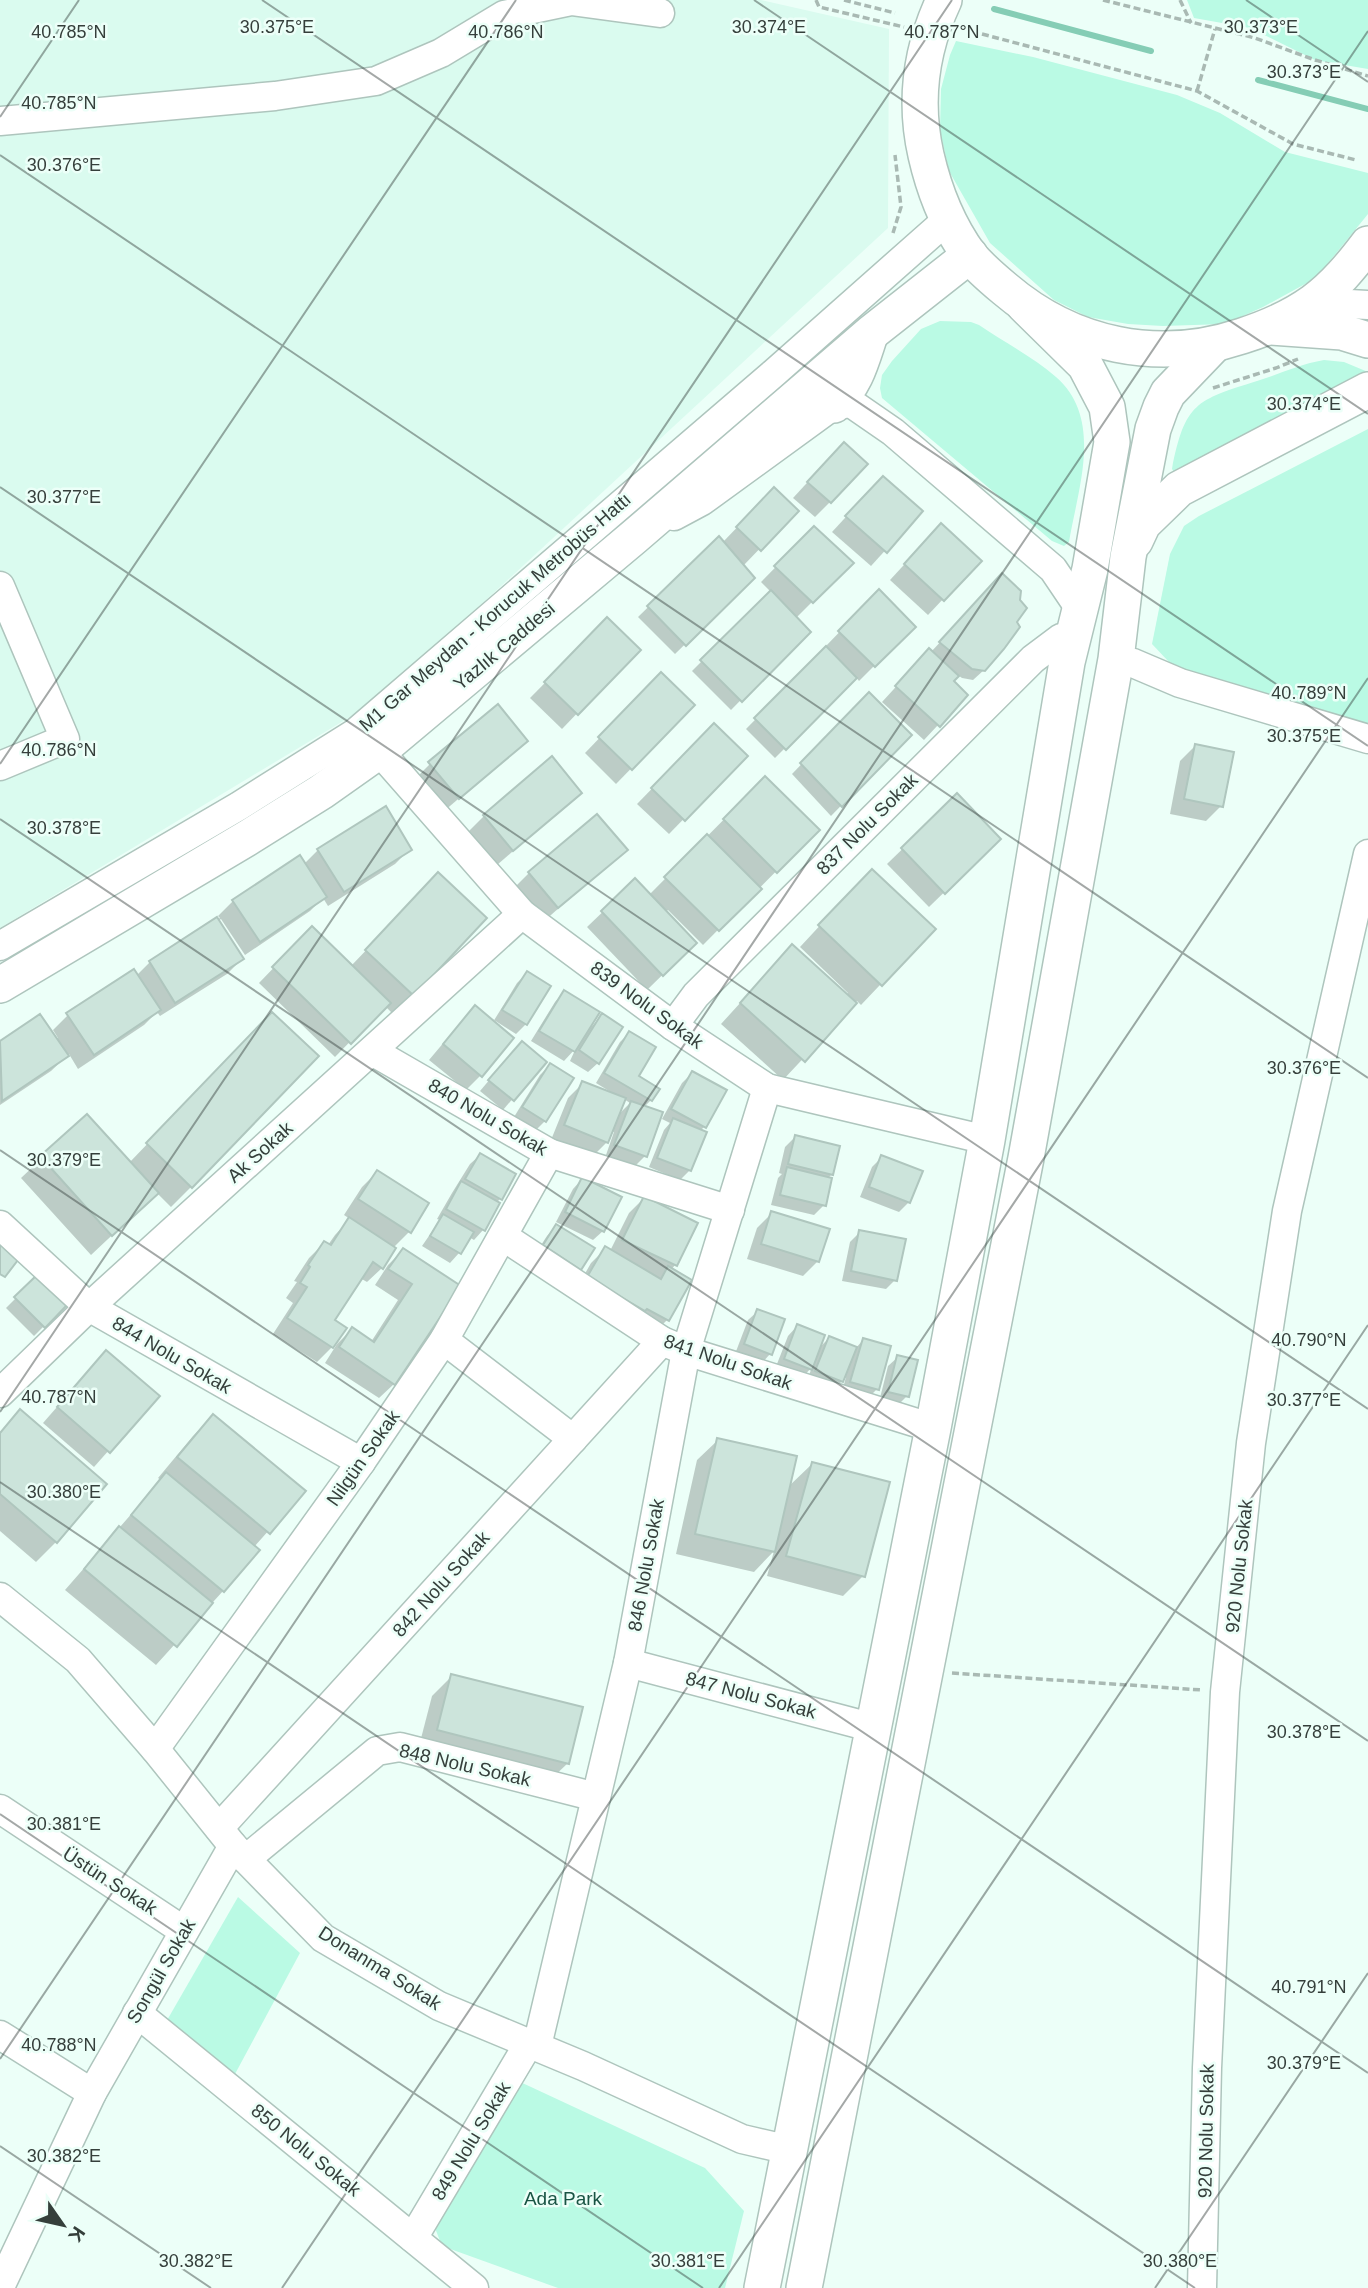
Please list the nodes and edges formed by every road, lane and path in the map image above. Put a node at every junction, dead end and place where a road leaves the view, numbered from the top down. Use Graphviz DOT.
graph roads {
  1 [pos="816,0"];
  2 [pos="844,0"];
  3 [pos="1103,0"];
  4 [pos="1180,0"];
  5 [pos="660,13"];
  6 [pos="895,13"];
  7 [pos="920,19"];
  8 [pos="1191,23"];
  9 [pos="1215,29"];
  10 [pos="982,34"];
  11 [pos="1368,76"];
  12 [pos="1197,91"];
  13 [pos="0,121"];
  14 [pos="895,153"];
  15 [pos="1356,160"];
  16 [pos="948,219"];
  17 [pos="892,236"];
  18 [pos="1368,244"];
  19 [pos="970,256"];
  20 [pos="1313,302"];
  21 [pos="1024,305"];
  22 [pos="1368,305"];
  23 [pos="1270,327"];
  24 [pos="871,333"];
  25 [pos="1368,340"];
  26 [pos="1214,345"];
  27 [pos="1302,357"];
  28 [pos="1208,390"];
  29 [pos="1368,390"];
  30 [pos="834,405"];
  31 [pos="634,537"];
  32 [pos="1128,557"];
  33 [pos="0,586"];
  34 [pos="1076,624"];
  35 [pos="1116,659"];
  36 [pos="1368,739"];
  37 [pos="379,751"];
  38 [pos="0,766"];
  39 [pos="1368,854"];
  40 [pos="522,914"];
  41 [pos="0,946"];
  42 [pos="0,985"];
  43 [pos="673,1026"];
  44 [pos="372,1051"];
  45 [pos="767,1088"];
  46 [pos="987,1140"];
  47 [pos="549,1153"];
  48 [pos="730,1210"];
  49 [pos="0,1225"];
  50 [pos="504,1237"];
  51 [pos="89,1307"];
  52 [pos="444,1340"];
  53 [pos="674,1346"];
  54 [pos="0,1392"];
  55 [pos="933,1428"];
  56 [pos="573,1439"];
  57 [pos="360,1462"];
  58 [pos="0,1597"];
  59 [pos="628,1663"];
  60 [pos="926,1670"];
  61 [pos="1225,1692"];
  62 [pos="874,1728"];
  63 [pos="155,1749"];
  64 [pos="596,1797"];
  65 [pos="0,1809"];
  66 [pos="233,1844"];
  67 [pos="184,1931"];
  68 [pos="137,2013"];
  69 [pos="0,2035"];
  70 [pos="533,2044"];
  71 [pos="92,2093"];
  72 [pos="790,2150"];
  73 [pos="414,2238"];
  74 [pos="8,2281"];
  75 [pos="474,2288"];
  76 [pos="762,2288"];
  77 [pos="804,2288"];
  78 [pos="1202,2288"];
  1 -- 7 [label="path"];
  2 -- 6 [label="path"];
  3 -- 8 [label="path"];
  4 -- 8 [label="path"];
  5 -- 13 [label="street"];
  7 -- 16 [label="main road"];
  8 -- 9 [label="path"];
  9 -- 11 [label="path"];
  9 -- 12 [label="path"];
  10 -- 12 [label="path"];
  12 -- 15 [label="path"];
  14 -- 17 [label="path"];
  16 -- 19 [label="main road"];
  16 -- 41 [label="street, M1 Gar Meydan - Korucuk Metrobüs Hattı"];
  18 -- 20 [label="main road"];
  19 -- 21 [label="main road"];
  19 -- 24 [label="main road, Yazlık Caddesi"];
  20 -- 22 [label="street"];
  20 -- 23 [label="main road"];
  21 -- 26 [label="main road"];
  21 -- 34 [label="main road"];
  23 -- 25 [label="main road"];
  23 -- 26 [label="main road"];
  24 -- 30 [label="main road"];
  24 -- 31 [label="main road, Yazlık Caddesi"];
  26 -- 32 [label="main road"];
  27 -- 28 [label="path"];
  29 -- 32 [label="main road"];
  30 -- 31 [label="street"];
  30 -- 34 [label="street"];
  31 -- 37 [label="main road, Yazlık Caddesi"];
  32 -- 35 [label="main road"];
  33 -- 38 [label="street"];
  34 -- 43 [label="street, 837 Nolu Sokak"];
  34 -- 46 [label="main road"];
  35 -- 36 [label="street"];
  35 -- 60 [label="main road"];
  37 -- 40 [label="street, 839 Nolu Sokak"];
  37 -- 42 [label="main road, Yazlık Caddesi"];
  39 -- 61 [label="street, 920 Nolu Sokak"];
  40 -- 43 [label="street, 839 Nolu Sokak"];
  40 -- 44 [label="street, Ak Sokak"];
  43 -- 45 [label="street, 839 Nolu Sokak"];
  44 -- 47 [label="street, 840 Nolu Sokak"];
  44 -- 51 [label="street, Ak Sokak"];
  45 -- 46 [label="street, 839 Nolu Sokak"];
  45 -- 48 [label="street, 846 Nolu Sokak"];
  46 -- 55 [label="main road"];
  47 -- 48 [label="street, 840 Nolu Sokak"];
  47 -- 50 [label="street, Nilgün Sokak"];
  48 -- 53 [label="street, 846 Nolu Sokak"];
  49 -- 51 [label="street, 844 Nolu Sokak"];
  50 -- 52 [label="street, Nilgün Sokak"];
  50 -- 53 [label="street, 841 Nolu Sokak"];
  51 -- 54 [label="street, Ak Sokak"];
  51 -- 57 [label="street, 844 Nolu Sokak"];
  52 -- 56 [label="street"];
  52 -- 57 [label="street, Nilgün Sokak"];
  53 -- 55 [label="street, 841 Nolu Sokak"];
  53 -- 56 [label="street, 842 Nolu Sokak"];
  53 -- 59 [label="street, 846 Nolu Sokak"];
  55 -- 62 [label="main road"];
  56 -- 66 [label="street, 842 Nolu Sokak"];
  57 -- 63 [label="street, Nilgün Sokak"];
  58 -- 63 [label="street, Donanma Sokak"];
  59 -- 62 [label="street, 847 Nolu Sokak"];
  59 -- 64 [label="street, 846 Nolu Sokak"];
  60 -- 61 [label="path"];
  60 -- 77 [label="main road"];
  61 -- 78 [label="street, 920 Nolu Sokak"];
  62 -- 72 [label="main road"];
  63 -- 66 [label="street, Donanma Sokak"];
  64 -- 66 [label="street, 848 Nolu Sokak"];
  64 -- 70 [label="street, 846 Nolu Sokak"];
  65 -- 67 [label="street, Üstün Sokak"];
  66 -- 67 [label="street, Songül Sokak"];
  66 -- 70 [label="street, Donanma Sokak"];
  67 -- 68 [label="street, Songül Sokak"];
  68 -- 71 [label="street, Songül Sokak"];
  68 -- 73 [label="street, 850 Nolu Sokak"];
  69 -- 71 [label="street"];
  70 -- 72 [label="street, Donanma Sokak"];
  70 -- 73 [label="street, 849 Nolu Sokak"];
  71 -- 74 [label="street, Songül Sokak"];
  72 -- 76 [label="main road"];
  73 -- 75 [label="street, 850 Nolu Sokak"];
}
